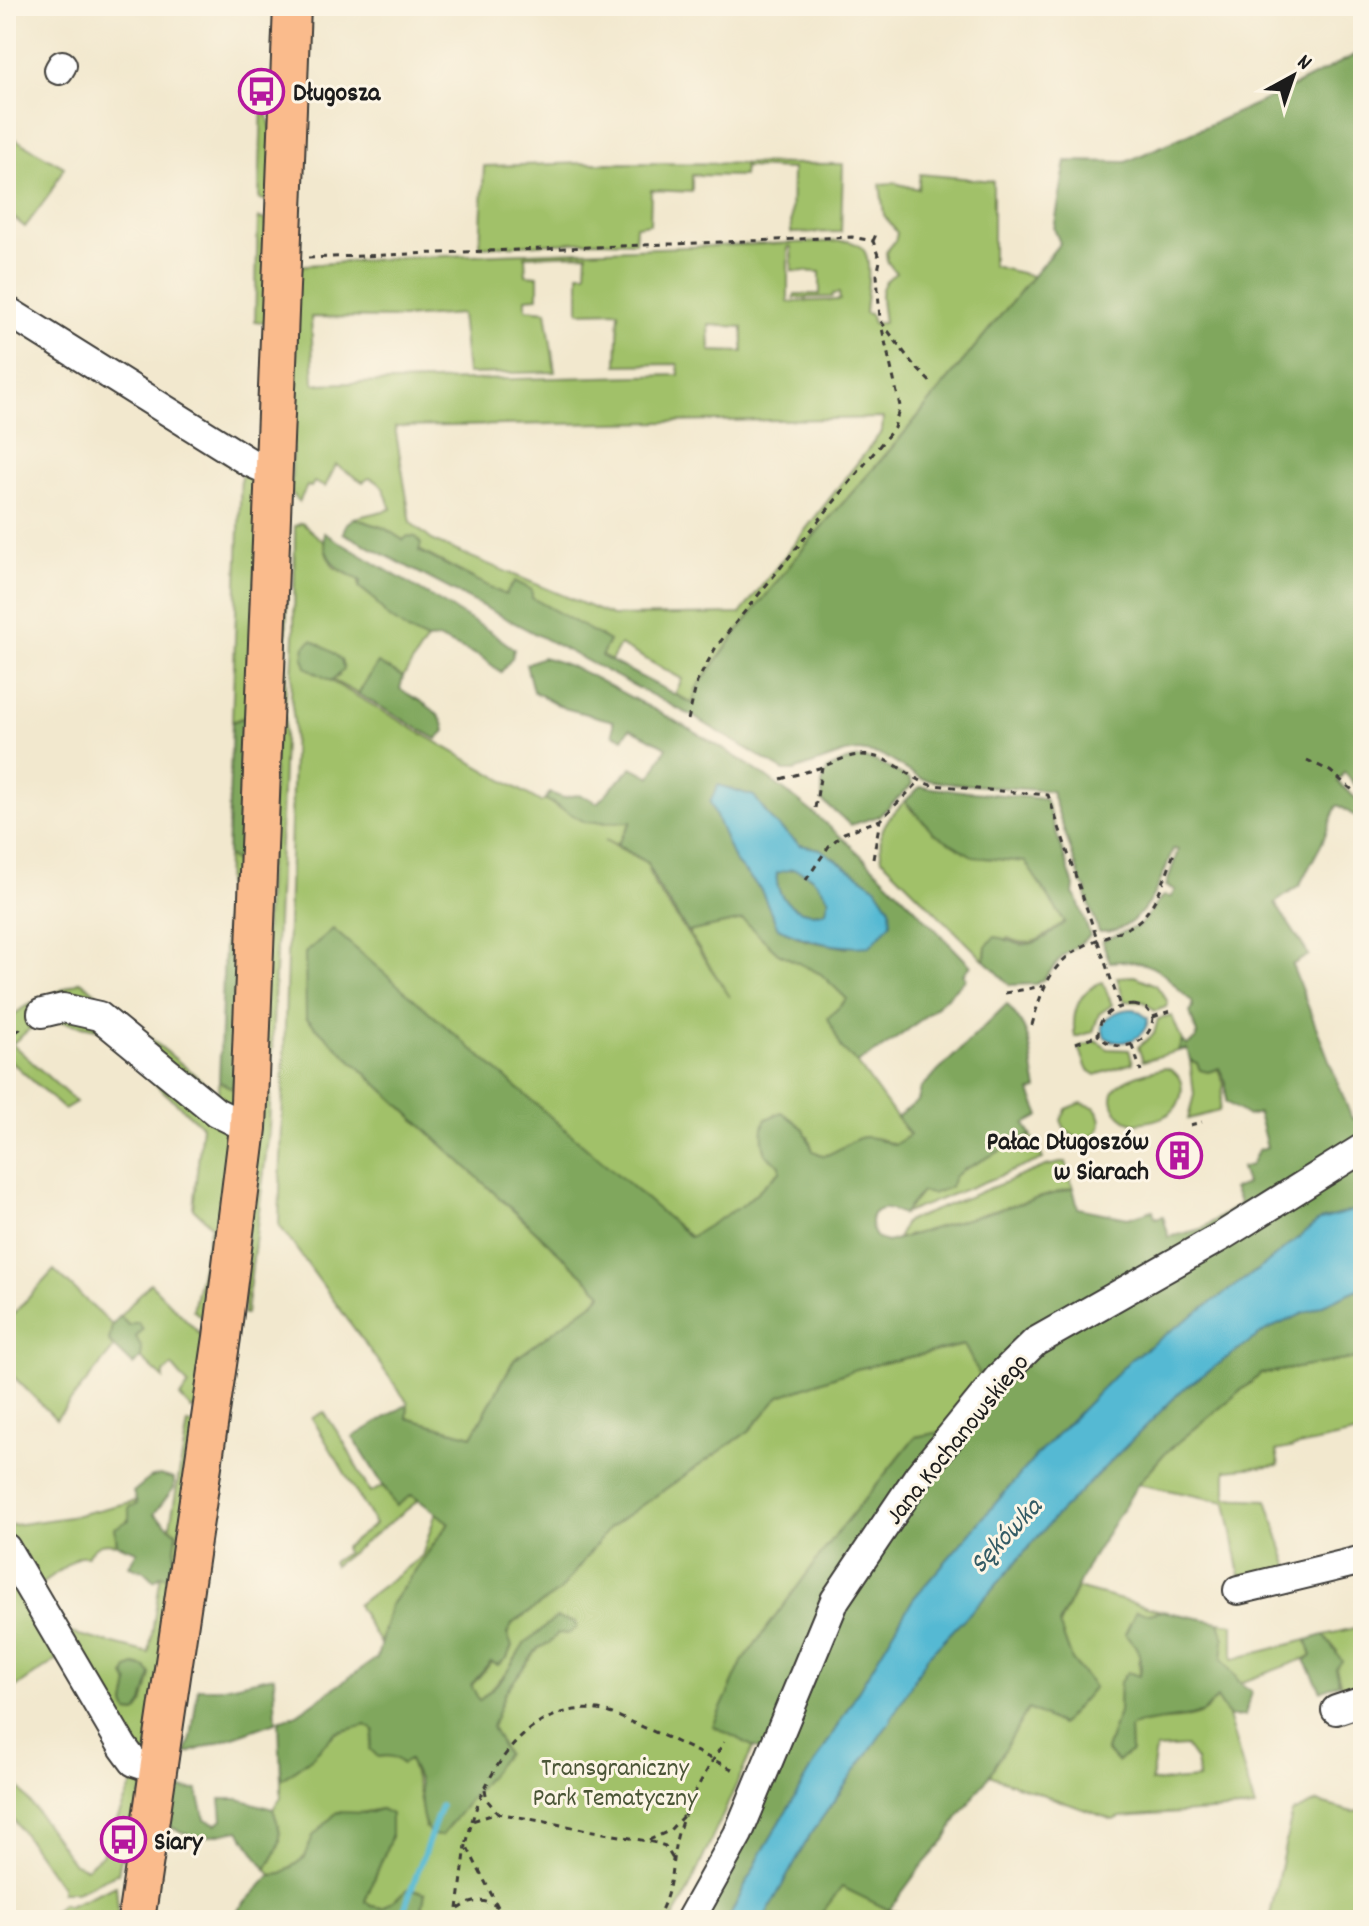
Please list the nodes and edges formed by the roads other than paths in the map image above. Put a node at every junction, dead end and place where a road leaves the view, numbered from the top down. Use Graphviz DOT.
graph roads {
  1 [pos="292,6"];
  2 [pos="6,310"];
  3 [pos="274,473"];
  4 [pos="42,1013"];
  5 [pos="248,1128"];
  6 [pos="1363,1148"];
  7 [pos="6,1548"];
  8 [pos="1363,1560"];
  9 [pos="1238,1590"];
  10 [pos="1363,1701"];
  11 [pos="1336,1710"];
  12 [pos="158,1770"];
  13 [pos="136,1920"];
  14 [pos="690,1920"];
  1 -- 3 [label="main road"];
  2 -- 3 [label="street"];
  3 -- 5 [label="main road"];
  4 -- 5 [label="street"];
  5 -- 12 [label="main road"];
  6 -- 14 [label="street, Jana Kochanowskiego"];
  7 -- 12 [label="street"];
  8 -- 9 [label="street"];
  10 -- 11 [label="street"];
  12 -- 13 [label="main road"];
}
